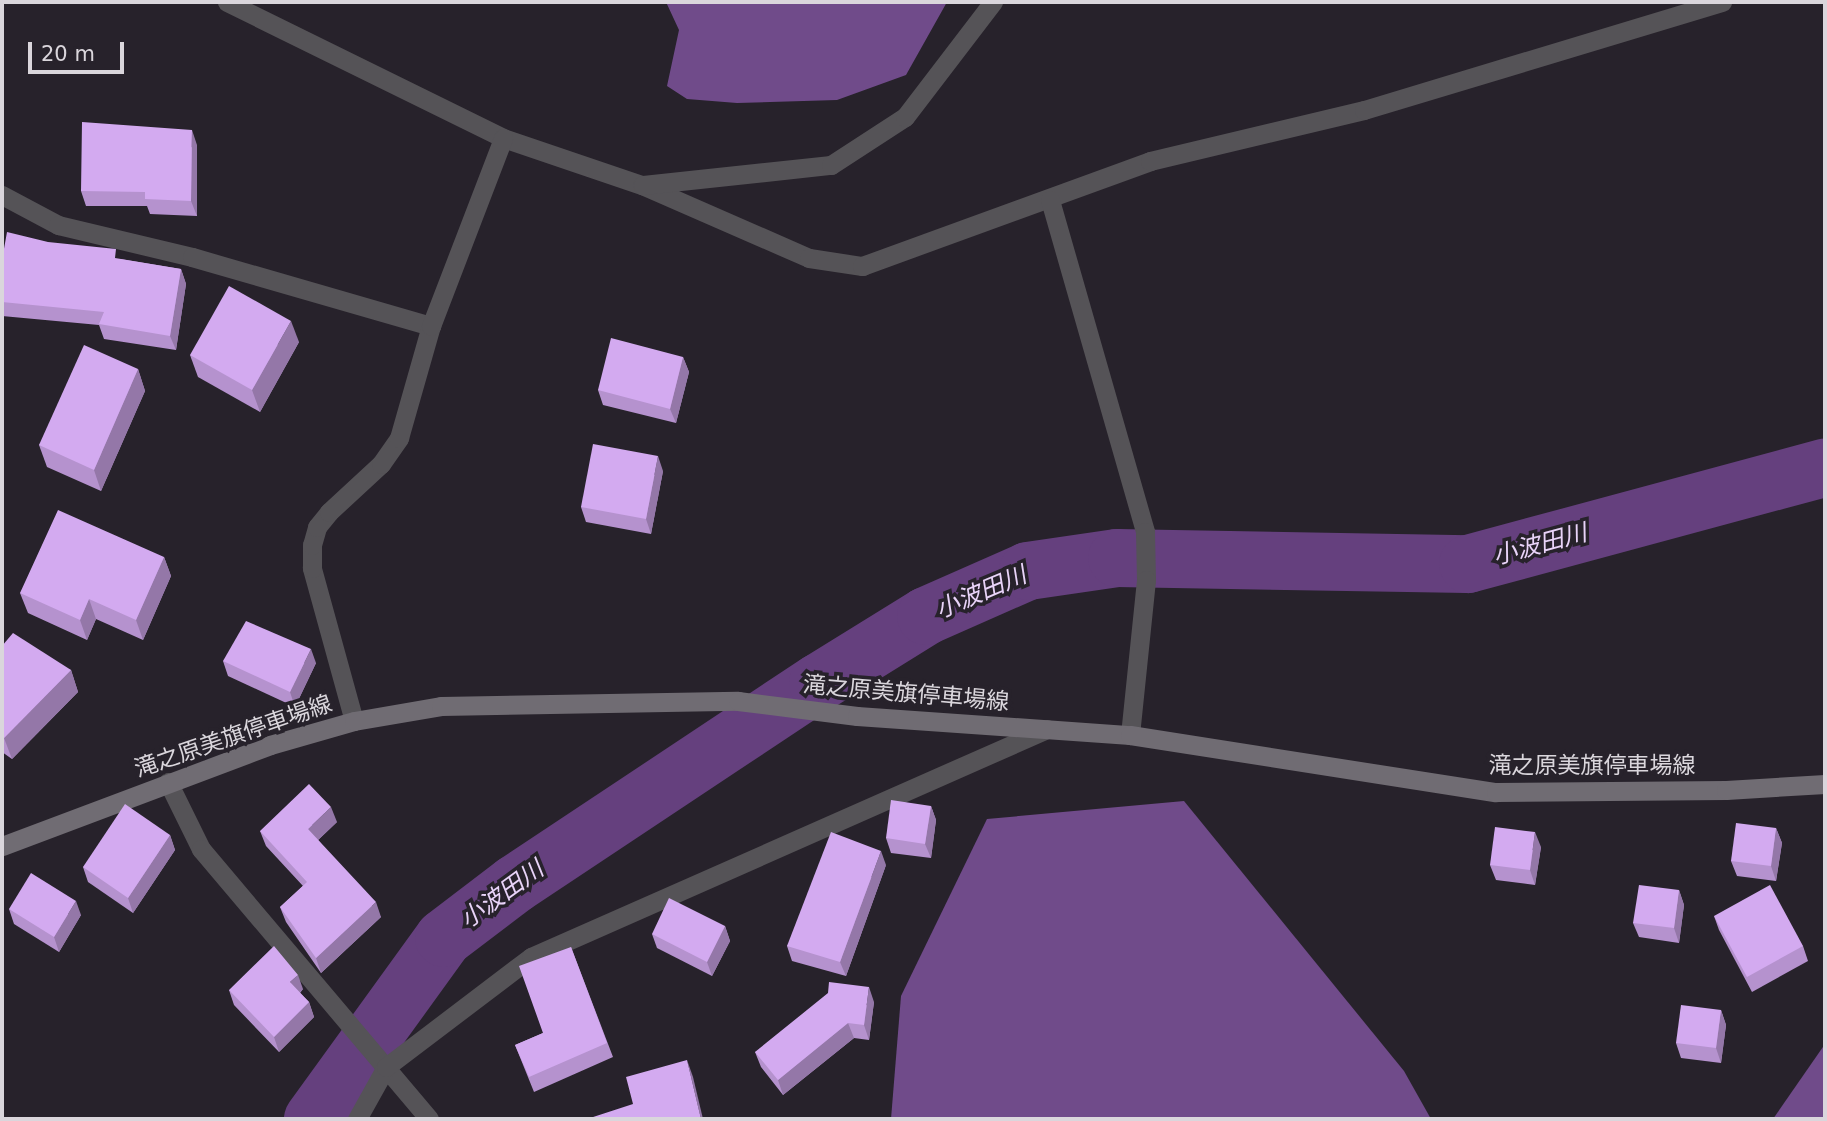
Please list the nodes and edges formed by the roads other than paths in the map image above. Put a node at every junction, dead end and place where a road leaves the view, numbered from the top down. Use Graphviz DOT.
graph roads {
  1 [pos="228,2"];
  2 [pos="993,2"];
  3 [pos="1722,2"];
  4 [pos="503,138"];
  5 [pos="642,185"];
  6 [pos="2,195"];
  7 [pos="1051,200"];
  8 [pos="431,326"];
  9 [pos="354,721"];
  10 [pos="1047,729"];
  11 [pos="1130,735"];
  12 [pos="169,782"];
  13 [pos="1825,784"];
  14 [pos="2,846"];
  15 [pos="383,1062"];
  16 [pos="357,1119"];
  17 [pos="429,1119"];
  1 -- 4 [label="street"];
  2 -- 5 [label="street"];
  3 -- 7 [label="street"];
  4 -- 5 [label="street"];
  4 -- 8 [label="street"];
  5 -- 7 [label="street"];
  6 -- 8 [label="street"];
  7 -- 11 [label="street"];
  8 -- 9 [label="street"];
  9 -- 10 [label="main road, 滝之原美旗停車場線"];
  9 -- 12 [label="main road, 滝之原美旗停車場線"];
  10 -- 11 [label="main road, 滝之原美旗停車場線"];
  10 -- 15 [label="street"];
  11 -- 13 [label="main road, 滝之原美旗停車場線"];
  12 -- 14 [label="main road, 滝之原美旗停車場線"];
  12 -- 15 [label="street"];
  15 -- 16 [label="street"];
  15 -- 17 [label="street"];
}
